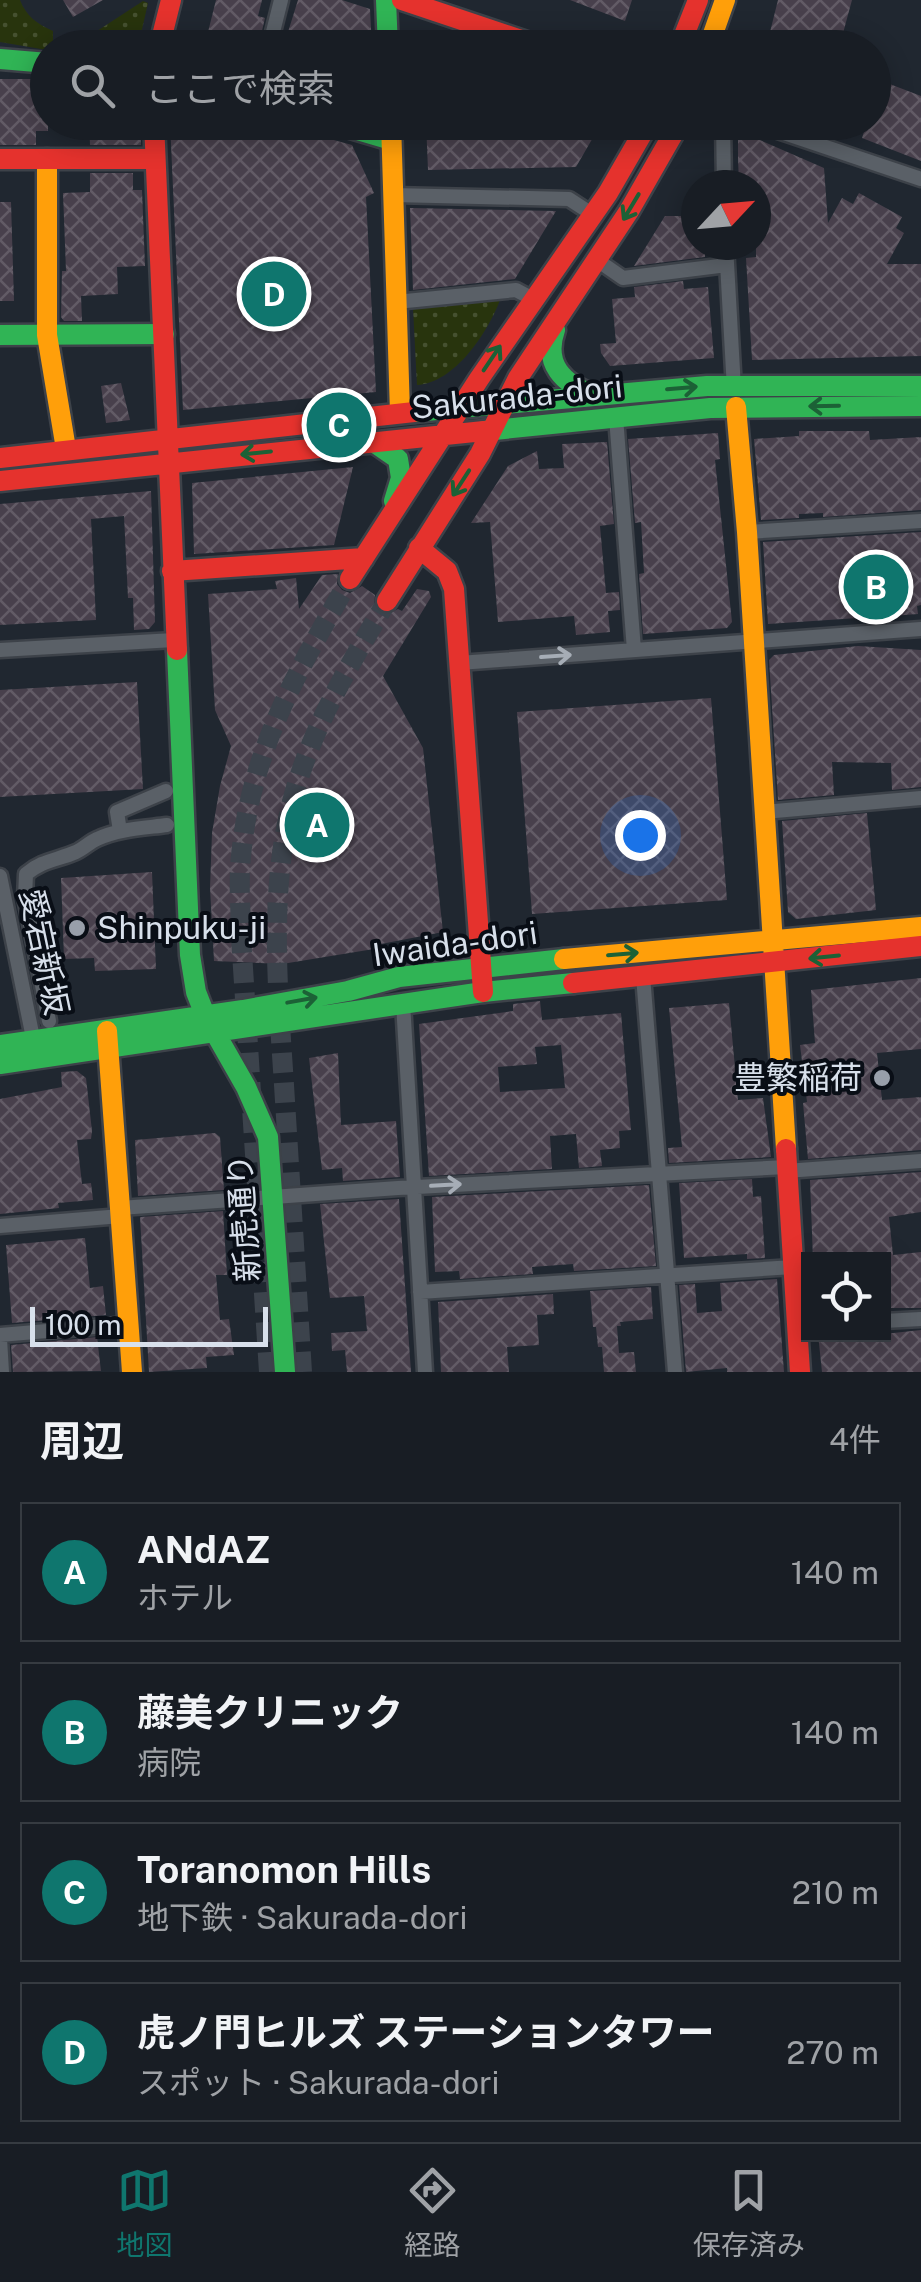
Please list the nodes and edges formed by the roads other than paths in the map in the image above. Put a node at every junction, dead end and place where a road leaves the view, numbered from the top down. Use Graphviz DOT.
graph roads {
  1 [pos="171,0"];
  2 [pos="281,0"];
  3 [pos="386,0"];
  4 [pos="402,0"];
  5 [pos="698,0"];
  6 [pos="725,0"];
  7 [pos="163,30"];
  8 [pos="274,30"];
  9 [pos="387,30"];
  10 [pos="491,30"];
  11 [pos="687,30"];
  12 [pos="714,30"];
  13 [pos="0,59"];
  14 [pos="30,62"];
  15 [pos="154,140"];
  16 [pos="391,140"];
  17 [pos="638,140"];
  18 [pos="669,140"];
  19 [pos="723,140"];
  20 [pos="805,140"];
  21 [pos="155,158"];
  22 [pos="0,159"];
  23 [pos="48,159"];
  24 [pos="724,170"];
  25 [pos="921,179"];
  26 [pos="393,195"];
  27 [pos="592,214"];
  28 [pos="597,260"];
  29 [pos="727,260"];
  30 [pos="727,265"];
  31 [pos="533,299"];
  32 [pos="568,301"];
  33 [pos="396,302"];
  34 [pos="164,334"];
  35 [pos="48,335"];
  36 [pos="0,336"];
  37 [pos="921,386"];
  38 [pos="596,396"];
  39 [pos="735,397"];
  40 [pos="504,404"];
  41 [pos="921,406"];
  42 [pos="462,407"];
  43 [pos="400,413"];
  44 [pos="616,417"];
  45 [pos="492,429"];
  46 [pos="446,434"];
  47 [pos="167,438"];
  48 [pos="371,441"];
  49 [pos="66,449"];
  50 [pos="0,458"];
  51 [pos="168,462"];
  52 [pos="0,480"];
  53 [pos="386,522"];
  54 [pos="921,522"];
  55 [pos="746,532"];
  56 [pos="419,548"];
  57 [pos="364,558"];
  58 [pos="172,571"];
  59 [pos="350,579"];
  60 [pos="387,601"];
  61 [pos="921,629"];
  62 [pos="174,640"];
  63 [pos="754,641"];
  64 [pos="0,650"];
  65 [pos="634,650"];
  66 [pos="459,663"];
  67 [pos="166,791"];
  68 [pos="921,798"];
  69 [pos="764,812"];
  70 [pos="167,825"];
  71 [pos="120,832"];
  72 [pos="0,876"];
  73 [pos="921,927"];
  74 [pos="921,946"];
  75 [pos="772,952"];
  76 [pos="480,966"];
  77 [pos="643,976"];
  78 [pos="483,992"];
  79 [pos="404,1004"];
  80 [pos="49,1021"];
  81 [pos="210,1024"];
  82 [pos="33,1038"];
  83 [pos="108,1039"];
  84 [pos="0,1044"];
  85 [pos="0,1064"];
  86 [pos="921,1161"];
  87 [pos="786,1169"];
  88 [pos="658,1174"];
  89 [pos="414,1187"];
  90 [pos="273,1196"];
  91 [pos="120,1212"];
  92 [pos="0,1226"];
  93 [pos="793,1266"];
  94 [pos="665,1275"];
  95 [pos="420,1292"];
  96 [pos="801,1315"];
  97 [pos="921,1319"];
  98 [pos="891,1321"];
  99 [pos="128,1324"];
  100 [pos="0,1336"];
  101 [pos="802,1342"];
  102 [pos="2,1372"];
  103 [pos="132,1372"];
  104 [pos="284,1372"];
  105 [pos="424,1372"];
  106 [pos="675,1372"];
  107 [pos="800,1372"];
  1 -- 7 [label="main road"];
  2 -- 8 [label="street"];
  3 -- 9 [label="main road"];
  4 -- 10 [label="main road"];
  5 -- 11 [label="main road"];
  6 -- 12 [label="main road"];
  13 -- 14 [label="main road"];
  15 -- 21 [label="main road, 新虎通り"];
  16 -- 26 [label="main road"];
  17 -- 27 [label="main road"];
  18 -- 28 [label="main road, one-way"];
  19 -- 24 [label="street"];
  20 -- 25 [label="street"];
  21 -- 23 [label="main road"];
  21 -- 34 [label="main road, 新虎通り"];
  22 -- 23 [label="main road"];
  23 -- 35 [label="main road"];
  26 -- 27 [label="street"];
  26 -- 33 [label="main road"];
  27 -- 31 [label="main road"];
  28 -- 30 [label="street"];
  28 -- 32 [label="main road"];
  29 -- 30 [label="street"];
  30 -- 39 [label="street"];
  31 -- 33 [label="street"];
  42 -- 31 [label="main road, one-way"];
  32 -- 38 [label="main road"];
  32 -- 40 [label="main road"];
  33 -- 43 [label="main road"];
  34 -- 35 [label="main road"];
  34 -- 47 [label="main road, 新虎通り"];
  35 -- 36 [label="main road"];
  35 -- 49 [label="main road"];
  37 -- 39 [label="main road, Sakurada-dori"];
  38 -- 39 [label="main road, Sakurada-dori, one-way"];
  38 -- 40 [label="main road, Sakurada-dori"];
  41 -- 39 [label="main road, Sakurada-dori, one-way"];
  39 -- 44 [label="main road, Sakurada-dori"];
  39 -- 55 [label="main road"];
  40 -- 42 [label="main road, Sakurada-dori"];
  40 -- 45 [label="main road"];
  42 -- 43 [label="main road, Sakurada-dori"];
  42 -- 46 [label="main road"];
  43 -- 47 [label="main road, Sakurada-dori"];
  44 -- 45 [label="main road, Sakurada-dori"];
  44 -- 65 [label="street"];
  45 -- 46 [label="main road, Sakurada-dori"];
  45 -- 56 [label="main road, one-way"];
  46 -- 48 [label="main road, Sakurada-dori"];
  46 -- 53 [label="main road"];
  47 -- 49 [label="main road, Sakurada-dori"];
  47 -- 51 [label="main road, 新虎通り"];
  48 -- 51 [label="main road, Sakurada-dori, one-way"];
  48 -- 53 [label="main road"];
  49 -- 50 [label="main road, Sakurada-dori"];
  51 -- 52 [label="main road, Sakurada-dori"];
  51 -- 58 [label="main road, 新虎通り"];
  53 -- 57 [label="main road"];
  54 -- 55 [label="street"];
  55 -- 63 [label="main road"];
  56 -- 60 [label="main road"];
  56 -- 66 [label="main road"];
  57 -- 58 [label="main road"];
  57 -- 59 [label="main road"];
  58 -- 62 [label="main road, 新虎通り"];
  61 -- 63 [label="street"];
  62 -- 64 [label="street"];
  62 -- 81 [label="main road, 新虎通り"];
  63 -- 65 [label="street"];
  63 -- 69 [label="main road"];
  66 -- 65 [label="street, one-way"];
  66 -- 76 [label="main road"];
  67 -- 71 [label="street"];
  68 -- 69 [label="street"];
  69 -- 75 [label="main road"];
  70 -- 71 [label="street"];
  71 -- 80 [label="street"];
  72 -- 82 [label="street, 愛宕新坂"];
  73 -- 75 [label="main road, Iwaida-dori"];
  74 -- 75 [label="main road, Iwaida-dori, one-way"];
  76 -- 75 [label="main road, Iwaida-dori, one-way"];
  75 -- 77 [label="main road, Iwaida-dori"];
  75 -- 87 [label="main road"];
  76 -- 78 [label="main road"];
  81 -- 76 [label="main road, Iwaida-dori, one-way"];
  77 -- 78 [label="main road, Iwaida-dori"];
  77 -- 88 [label="street"];
  78 -- 79 [label="main road, Iwaida-dori"];
  79 -- 81 [label="main road, Iwaida-dori"];
  79 -- 89 [label="street"];
  81 -- 83 [label="main road, Iwaida-dori"];
  81 -- 90 [label="main road, 新虎通り"];
  82 -- 83 [label="main road, Iwaida-dori"];
  82 -- 84 [label="main road, Iwaida-dori"];
  83 -- 85 [label="main road, Iwaida-dori"];
  83 -- 91 [label="main road"];
  86 -- 87 [label="street"];
  87 -- 88 [label="street"];
  87 -- 93 [label="main road"];
  89 -- 88 [label="street, one-way"];
  88 -- 94 [label="street"];
  89 -- 90 [label="street"];
  89 -- 95 [label="street"];
  90 -- 91 [label="street"];
  90 -- 104 [label="main road, 新虎通り"];
  91 -- 92 [label="street"];
  91 -- 99 [label="main road"];
  93 -- 94 [label="street"];
  93 -- 96 [label="main road"];
  94 -- 95 [label="street"];
  94 -- 106 [label="street"];
  95 -- 105 [label="street"];
  97 -- 98 [label="street"];
  99 -- 100 [label="street"];
  99 -- 103 [label="main road"];
  100 -- 102 [label="street"];
  101 -- 107 [label="main road"];
}
